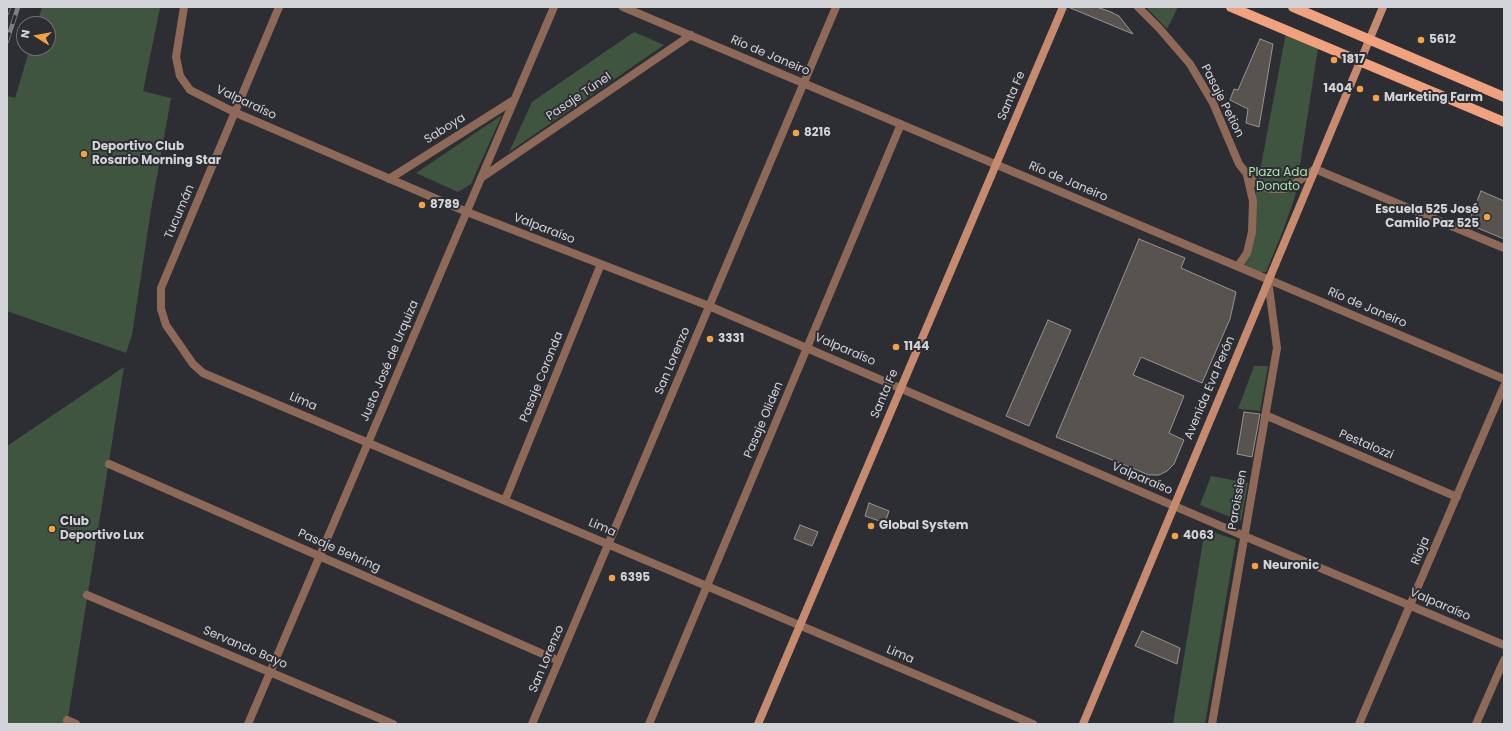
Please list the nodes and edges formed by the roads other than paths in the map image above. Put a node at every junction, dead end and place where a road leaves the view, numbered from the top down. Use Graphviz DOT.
graph roads {
  1 [pos="184,7"];
  2 [pos="278,7"];
  3 [pos="554,7"];
  4 [pos="623,7"];
  5 [pos="836,7"];
  6 [pos="1062,7"];
  7 [pos="1138,7"];
  8 [pos="1231,7"];
  9 [pos="1293,7"];
  10 [pos="1383,7"];
  11 [pos="691,36"];
  12 [pos="1370,40"];
  13 [pos="1360,62"];
  14 [pos="804,83"];
  15 [pos="1504,97"];
  16 [pos="514,100"];
  17 [pos="234,112"];
  18 [pos="1504,122"];
  19 [pos="901,124"];
  20 [pos="996,164"];
  21 [pos="1315,169"];
  22 [pos="1247,174"];
  23 [pos="389,178"];
  24 [pos="481,178"];
  25 [pos="466,212"];
  26 [pos="1504,248"];
  27 [pos="601,264"];
  28 [pos="1238,266"];
  29 [pos="1268,280"];
  30 [pos="709,306"];
  31 [pos="174,338"];
  32 [pos="808,348"];
  33 [pos="1504,379"];
  34 [pos="1504,386"];
  35 [pos="901,387"];
  36 [pos="1265,415"];
  37 [pos="368,442"];
  38 [pos="108,464"];
  39 [pos="1457,497"];
  40 [pos="505,500"];
  41 [pos="1174,506"];
  42 [pos="1244,536"];
  43 [pos="609,544"];
  44 [pos="320,556"];
  45 [pos="708,586"];
  46 [pos="87,595"];
  47 [pos="1410,606"];
  48 [pos="800,625"];
  49 [pos="1504,645"];
  50 [pos="1504,660"];
  51 [pos="559,661"];
  52 [pos="270,672"];
  53 [pos="67,720"];
  54 [pos="76,724"];
  55 [pos="248,724"];
  56 [pos="393,724"];
  57 [pos="532,724"];
  58 [pos="649,724"];
  59 [pos="758,724"];
  60 [pos="1033,724"];
  61 [pos="1083,724"];
  62 [pos="1212,724"];
  63 [pos="1359,724"];
  64 [pos="1476,724"];
  1 -- 17 [label="street, Valparaíso"];
  2 -- 17 [label="street, Tucumán"];
  3 -- 16 [label="street, Justo José de Urquiza"];
  4 -- 11 [label="street, Río de Janeiro"];
  5 -- 14 [label="street, San Lorenzo"];
  6 -- 20 [label="main road, Santa Fe"];
  7 -- 22 [label="street, Pasaje Petion"];
  8 -- 13 [label="main road"];
  9 -- 12 [label="main road"];
  10 -- 12 [label="main road, Avenida Eva Perón"];
  11 -- 14 [label="street, Río de Janeiro"];
  11 -- 24 [label="street, Pasaje Túnel"];
  12 -- 13 [label="main road, Avenida Eva Perón"];
  12 -- 15 [label="main road"];
  13 -- 18 [label="main road"];
  13 -- 21 [label="main road, Avenida Eva Perón"];
  14 -- 19 [label="street, Río de Janeiro"];
  14 -- 30 [label="street, San Lorenzo"];
  16 -- 23 [label="street, Saboya"];
  16 -- 24 [label="street, Justo José de Urquiza"];
  17 -- 23 [label="street, Valparaíso"];
  17 -- 31 [label="street, Tucumán"];
  19 -- 20 [label="street, Río de Janeiro"];
  19 -- 32 [label="street, Pasaje Oliden"];
  20 -- 28 [label="street, Río de Janeiro"];
  20 -- 35 [label="main road, Santa Fe"];
  21 -- 22 [label="street, Pasaje Petion"];
  21 -- 26 [label="street"];
  21 -- 29 [label="main road, Avenida Eva Perón"];
  22 -- 28 [label="street, Pasaje Petion"];
  23 -- 25 [label="street, Valparaíso"];
  24 -- 25 [label="street, Justo José de Urquiza"];
  25 -- 27 [label="street, Valparaíso"];
  25 -- 37 [label="street, Justo José de Urquiza"];
  27 -- 30 [label="street, Valparaíso"];
  27 -- 40 [label="street, Pasaje Coronda"];
  28 -- 29 [label="street, Río de Janeiro"];
  29 -- 33 [label="street, Río de Janeiro"];
  29 -- 36 [label="street, Paroissien"];
  29 -- 41 [label="main road, Avenida Eva Perón"];
  30 -- 32 [label="street, Valparaíso"];
  30 -- 43 [label="street, San Lorenzo"];
  31 -- 37 [label="street, Lima"];
  32 -- 35 [label="street, Valparaíso"];
  32 -- 45 [label="street, Pasaje Oliden"];
  34 -- 39 [label="street, Rioja"];
  35 -- 41 [label="street, Valparaíso"];
  35 -- 48 [label="main road, Santa Fe"];
  36 -- 39 [label="street, Pestalozzi"];
  36 -- 42 [label="street, Paroissien"];
  37 -- 40 [label="street, Lima"];
  37 -- 44 [label="street, Justo José de Urquiza"];
  38 -- 44 [label="street, Pasaje Behring"];
  39 -- 47 [label="street, Rioja"];
  40 -- 43 [label="street, Lima"];
  41 -- 42 [label="street, Valparaíso"];
  41 -- 61 [label="main road, Avenida Eva Perón"];
  42 -- 47 [label="street, Valparaíso"];
  42 -- 62 [label="street, Paroissien"];
  43 -- 45 [label="street, Lima"];
  43 -- 51 [label="street, San Lorenzo"];
  44 -- 51 [label="street, Pasaje Behring"];
  44 -- 52 [label="street, Justo José de Urquiza"];
  45 -- 48 [label="street, Lima"];
  45 -- 58 [label="street, Pasaje Oliden"];
  46 -- 52 [label="street, Servando Bayo"];
  47 -- 49 [label="street, Valparaíso"];
  47 -- 63 [label="street, Rioja"];
  48 -- 59 [label="main road, Santa Fe"];
  48 -- 60 [label="street, Lima"];
  50 -- 64 [label="street"];
  51 -- 57 [label="street, San Lorenzo"];
  52 -- 55 [label="street, Justo José de Urquiza"];
  52 -- 56 [label="street, Servando Bayo"];
  53 -- 54 [label="street"];
}
